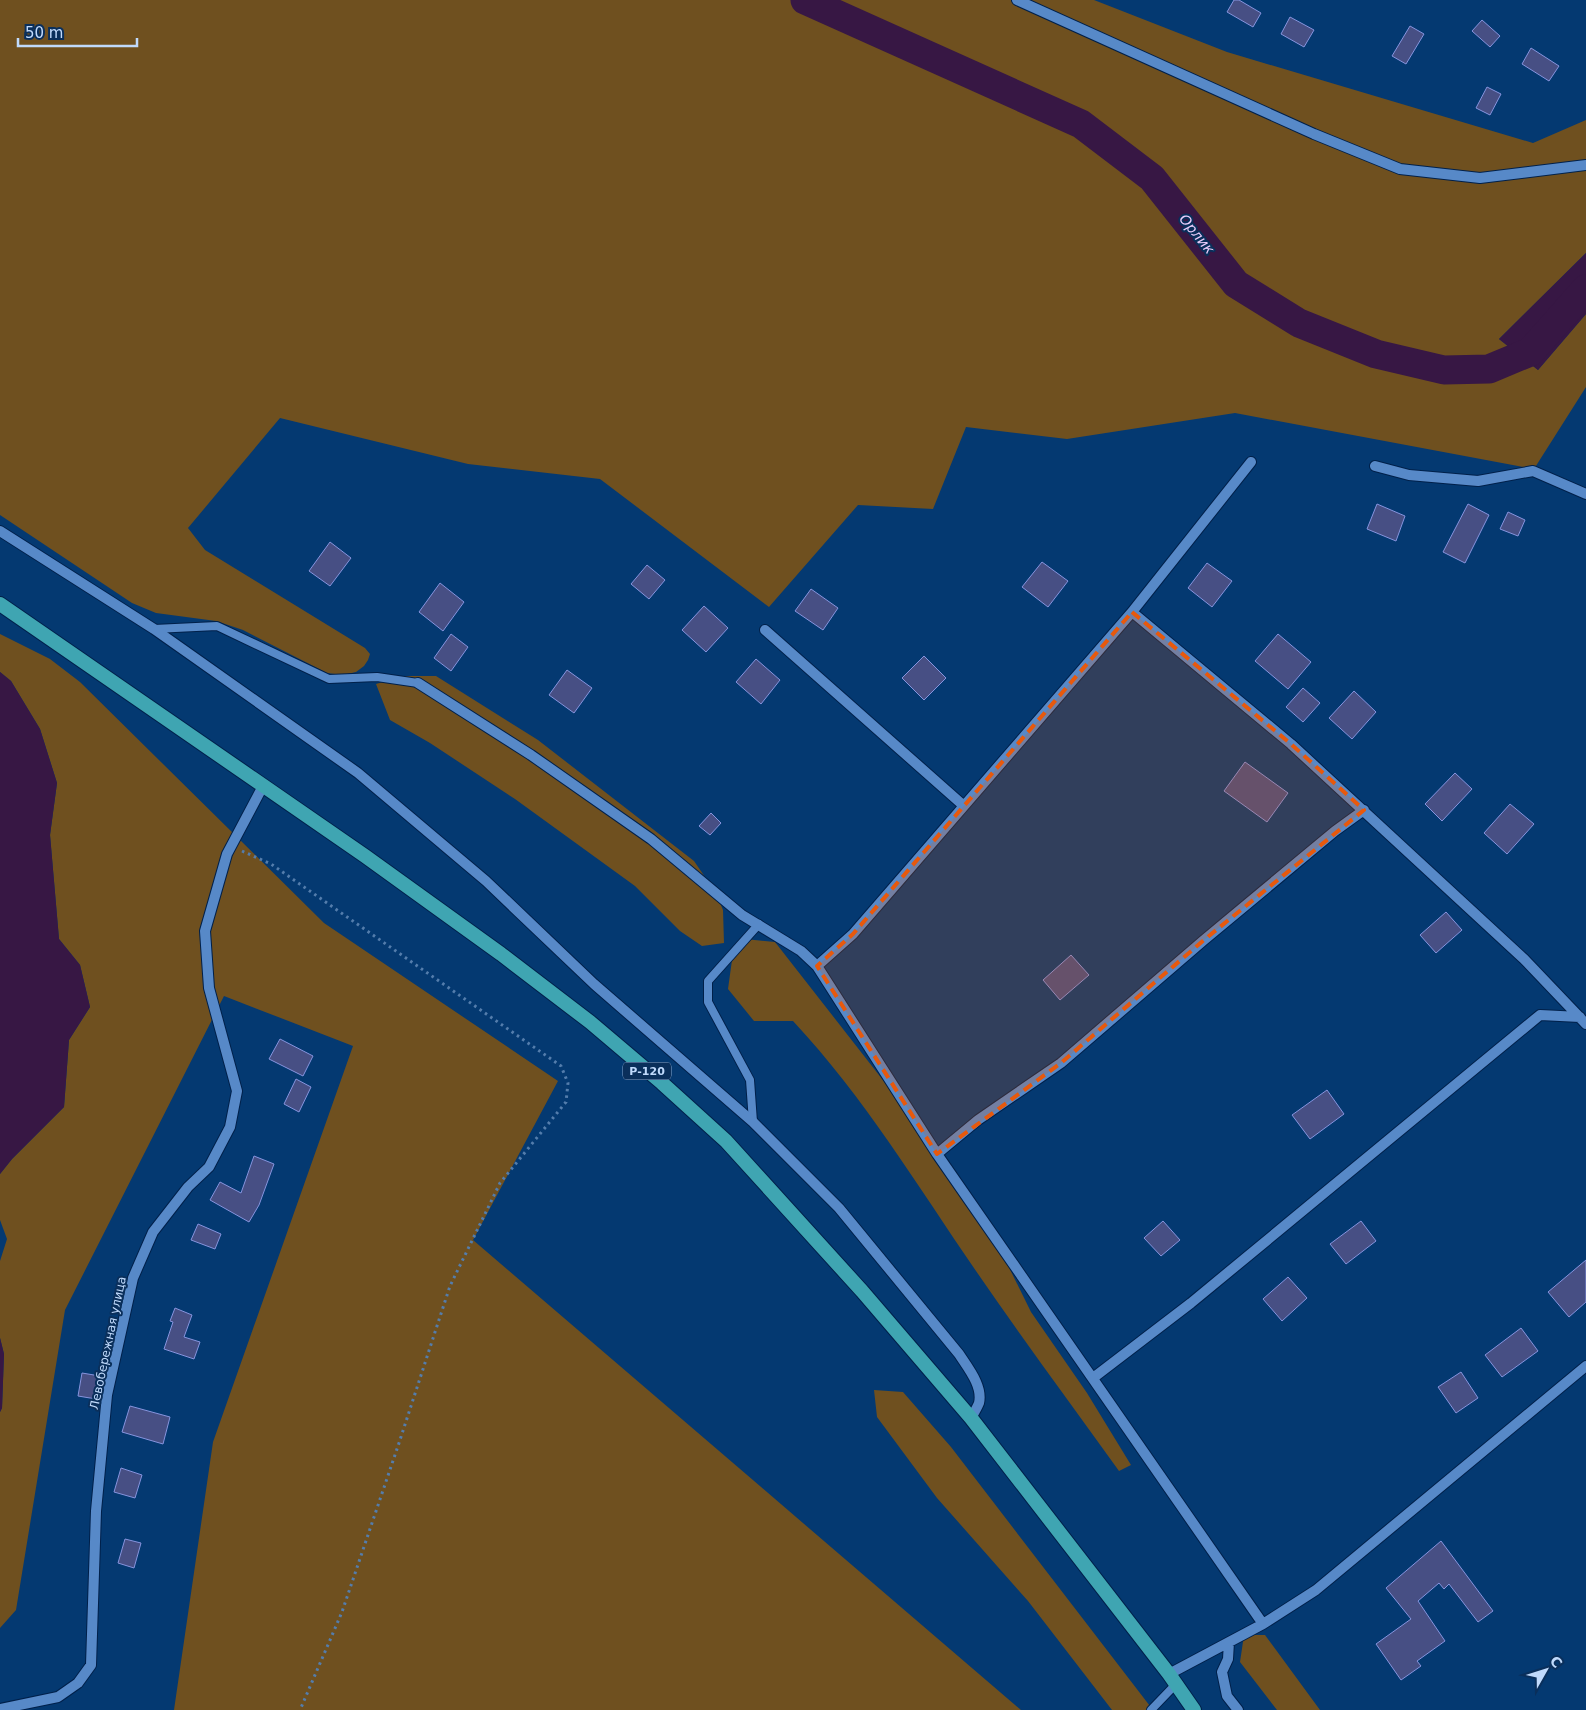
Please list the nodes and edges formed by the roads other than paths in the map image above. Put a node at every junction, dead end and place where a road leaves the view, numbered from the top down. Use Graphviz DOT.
graph roads {
  1 [pos="1017,0"];
  2 [pos="1586,165"];
  3 [pos="1251,462"];
  4 [pos="1375,466"];
  5 [pos="1586,494"];
  6 [pos="0,531"];
  7 [pos="0,604"];
  8 [pos="1132,612"];
  9 [pos="154,630"];
  10 [pos="765,630"];
  11 [pos="418,683"];
  12 [pos="263,786"];
  13 [pos="964,806"];
  14 [pos="1364,810"];
  15 [pos="759,924"];
  16 [pos="817,966"];
  17 [pos="1583,1020"];
  18 [pos="753,1122"];
  19 [pos="937,1154"];
  20 [pos="1586,1366"];
  21 [pos="1093,1378"];
  22 [pos="971,1418"];
  23 [pos="1263,1624"];
  24 [pos="1229,1642"];
  25 [pos="1172,1679"];
  26 [pos="0,1709"];
  27 [pos="1151,1710"];
  28 [pos="1194,1710"];
  29 [pos="1238,1710"];
  1 -- 2 [label="street"];
  3 -- 8 [label="street"];
  4 -- 5 [label="street"];
  6 -- 9 [label="street"];
  7 -- 12 [label="highway, Р-120"];
  8 -- 13 [label="street"];
  8 -- 14 [label="street"];
  9 -- 11 [label="lane"];
  9 -- 18 [label="street"];
  10 -- 13 [label="street"];
  11 -- 15 [label="street"];
  12 -- 22 [label="highway, Р-120"];
  12 -- 26 [label="street, Левобережная улица"];
  13 -- 16 [label="street"];
  14 -- 17 [label="street"];
  14 -- 19 [label="street"];
  15 -- 16 [label="street"];
  15 -- 18 [label="lane"];
  16 -- 19 [label="street"];
  17 -- 21 [label="street"];
  18 -- 22 [label="street"];
  19 -- 21 [label="street"];
  20 -- 23 [label="street"];
  21 -- 23 [label="street"];
  22 -- 25 [label="highway, Р-120"];
  23 -- 24 [label="street"];
  24 -- 25 [label="street"];
  24 -- 29 [label="street"];
  25 -- 27 [label="lane"];
  25 -- 28 [label="highway, Р-120"];
}
